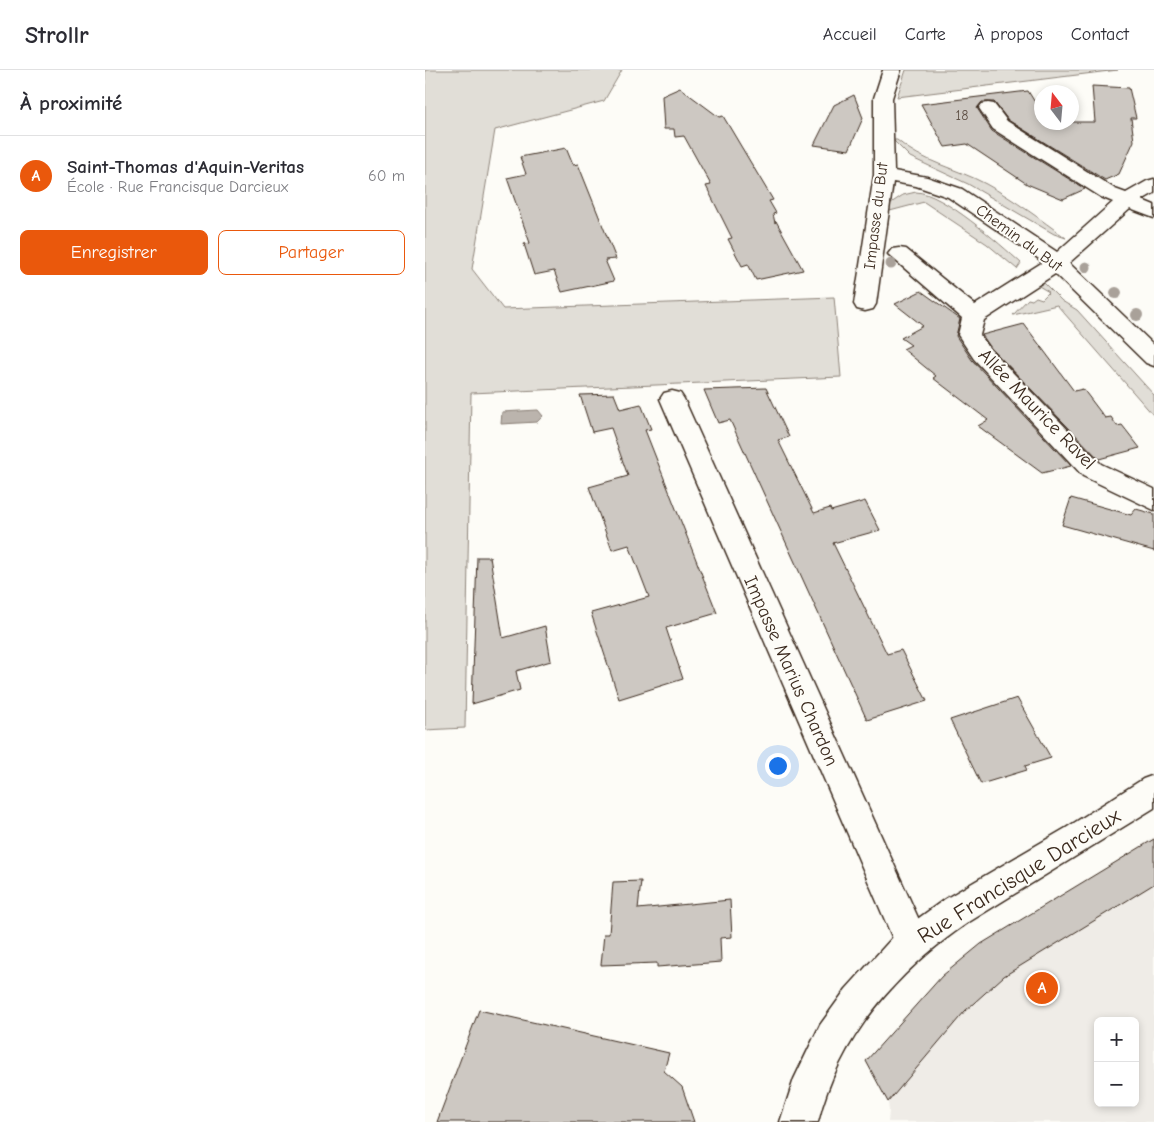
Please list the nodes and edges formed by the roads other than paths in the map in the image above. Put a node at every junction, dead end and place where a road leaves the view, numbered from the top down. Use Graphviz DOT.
graph roads {
  1 [pos="892,70"];
  2 [pos="988,108"];
  3 [pos="884,175"];
  4 [pos="1154,185"];
  5 [pos="1128,200"];
  6 [pos="1154,212"];
  7 [pos="899,254"];
  8 [pos="1057,263"];
  9 [pos="865,304"];
  10 [pos="974,316"];
  11 [pos="1154,358"];
  12 [pos="672,399"];
  13 [pos="1154,500"];
  14 [pos="1154,789"];
  15 [pos="912,943"];
  16 [pos="799,1122"];
  1 -- 3 [label="street, Impasse du But"];
  2 -- 5 [label="street"];
  3 -- 8 [label="street, Chemin du But"];
  3 -- 9 [label="street, Impasse du But"];
  4 -- 5 [label="street"];
  5 -- 6 [label="street"];
  5 -- 8 [label="street"];
  7 -- 10 [label="street"];
  8 -- 10 [label="street"];
  8 -- 11 [label="street, Chemin du But"];
  10 -- 13 [label="street, Allée Maurice Ravel"];
  12 -- 15 [label="street, Impasse Marius Chardon"];
  14 -- 15 [label="street, Rue Francisque Darcieux"];
  15 -- 16 [label="street, Rue Francisque Darcieux"];
}
